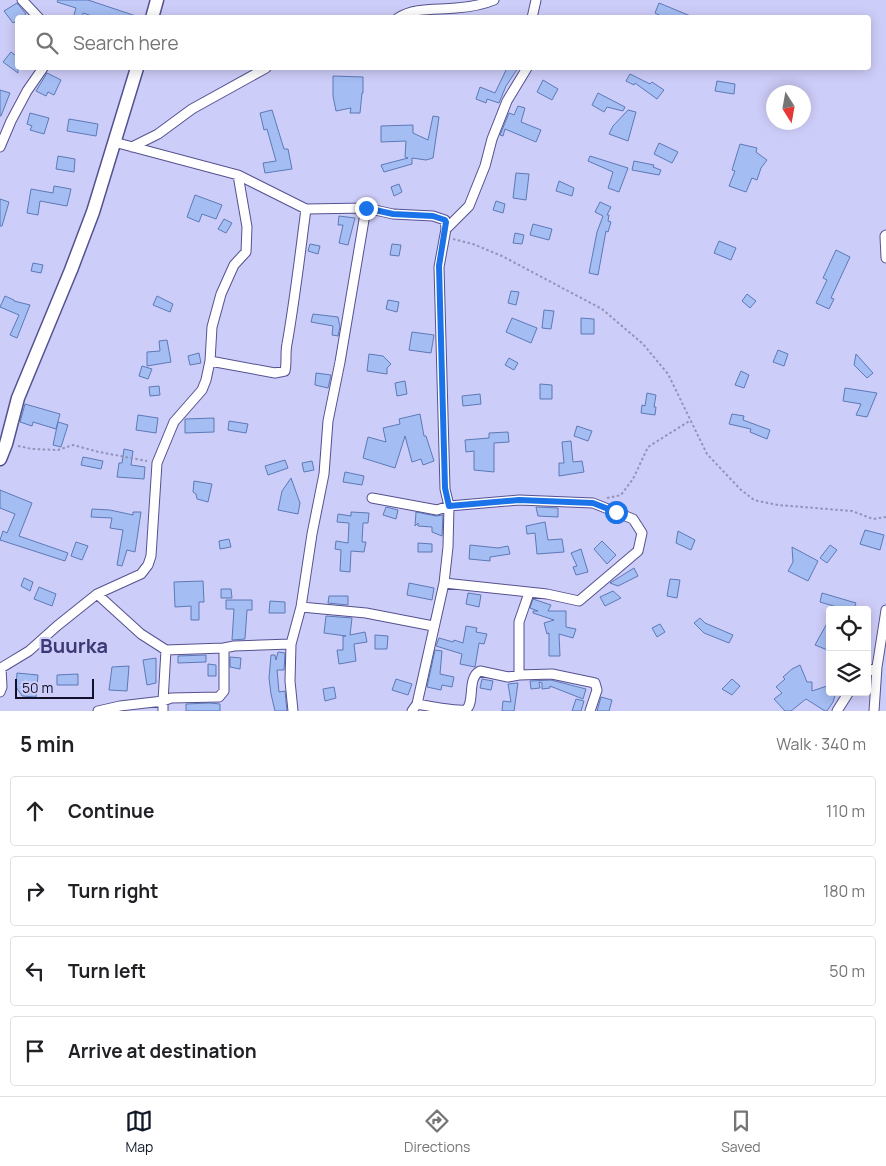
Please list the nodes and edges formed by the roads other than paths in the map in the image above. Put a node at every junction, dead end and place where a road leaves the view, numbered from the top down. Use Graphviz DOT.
graph roads {
  1 [pos="22,0"];
  2 [pos="157,0"];
  3 [pos="494,0"];
  4 [pos="536,0"];
  5 [pos="36,15"];
  6 [pos="153,15"];
  7 [pos="402,15"];
  8 [pos="533,15"];
  9 [pos="42,70"];
  10 [pos="136,70"];
  11 [pos="262,70"];
  12 [pos="526,70"];
  13 [pos="114,142"];
  14 [pos="0,147"];
  15 [pos="132,147"];
  16 [pos="238,175"];
  17 [pos="306,208"];
  18 [pos="366,208"];
  19 [pos="444,232"];
  20 [pos="886,235"];
  21 [pos="886,258"];
  22 [pos="210,361"];
  23 [pos="0,459"];
  24 [pos="372,498"];
  25 [pos="449,506"];
  26 [pos="444,583"];
  27 [pos="529,592"];
  28 [pos="97,594"];
  29 [pos="301,607"];
  30 [pos="886,610"];
  31 [pos="433,626"];
  32 [pos="291,644"];
  33 [pos="224,648"];
  34 [pos="166,650"];
  35 [pos="877,667"];
  36 [pos="871,670"];
  37 [pos="519,675"];
  38 [pos="0,692"];
  39 [pos="846,696"];
  40 [pos="163,701"];
  41 [pos="414,707"];
  42 [pos="98,711"];
  43 [pos="163,711"];
  44 [pos="293,711"];
  45 [pos="590,711"];
  46 [pos="837,711"];
  47 [pos="874,711"];
  1 -- 5 [label="street"];
  2 -- 6 [label="main road"];
  3 -- 7 [label="street"];
  4 -- 8 [label="street"];
  9 -- 14 [label="street"];
  10 -- 13 [label="main road"];
  11 -- 15 [label="street"];
  12 -- 19 [label="street"];
  13 -- 15 [label="street"];
  13 -- 23 [label="main road"];
  15 -- 16 [label="street"];
  16 -- 17 [label="street"];
  16 -- 22 [label="street"];
  17 -- 18 [label="street"];
  17 -- 22 [label="street"];
  18 -- 19 [label="street"];
  18 -- 29 [label="street"];
  19 -- 25 [label="street"];
  20 -- 21 [label="street"];
  22 -- 28 [label="street"];
  24 -- 25 [label="street"];
  25 -- 26 [label="street"];
  25 -- 27 [label="street"];
  26 -- 27 [label="street"];
  26 -- 31 [label="street"];
  27 -- 37 [label="street"];
  28 -- 34 [label="street"];
  28 -- 38 [label="street"];
  29 -- 31 [label="street"];
  29 -- 32 [label="street"];
  30 -- 35 [label="street"];
  31 -- 41 [label="street"];
  32 -- 33 [label="street"];
  32 -- 44 [label="street"];
  33 -- 34 [label="street"];
  33 -- 40 [label="street"];
  34 -- 40 [label="street"];
  35 -- 36 [label="street"];
  35 -- 47 [label="street"];
  37 -- 41 [label="street"];
  37 -- 45 [label="street"];
  39 -- 46 [label="street"];
  40 -- 42 [label="street"];
  40 -- 43 [label="street"];
}
